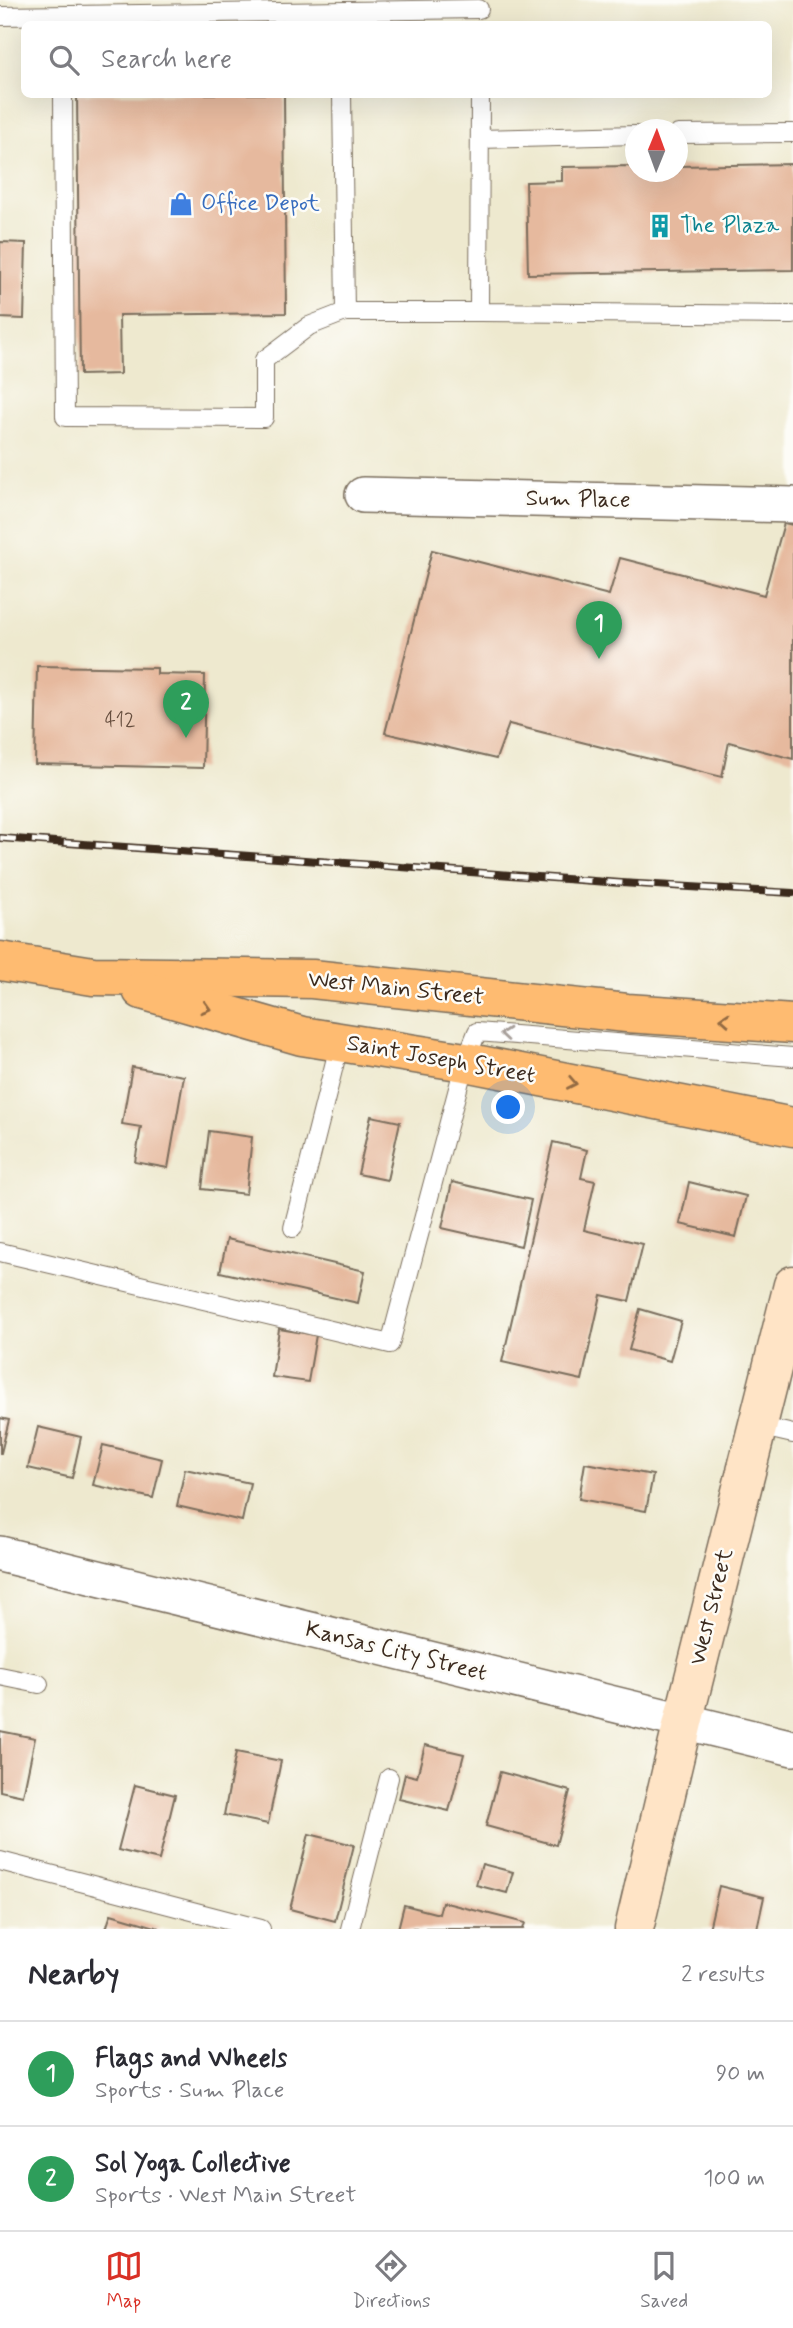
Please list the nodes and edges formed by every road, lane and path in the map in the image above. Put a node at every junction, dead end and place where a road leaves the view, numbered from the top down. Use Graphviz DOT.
graph roads {
  1 [pos="479,11"];
  2 [pos="0,16"];
  3 [pos="342,18"];
  4 [pos="63,20"];
  5 [pos="64,98"];
  6 [pos="342,98"];
  7 [pos="480,98"];
  8 [pos="793,133"];
  9 [pos="688,134"];
  10 [pos="625,135"];
  11 [pos="480,139"];
  12 [pos="345,312"];
  13 [pos="479,312"];
  14 [pos="793,315"];
  15 [pos="363,495"];
  16 [pos="793,505"];
  17 [pos="0,961"];
  18 [pos="93,976"];
  19 [pos="793,1024"];
  20 [pos="340,1042"];
  21 [pos="793,1057"];
  22 [pos="465,1062"];
  23 [pos="793,1127"];
  24 [pos="293,1228"];
  25 [pos="0,1252"];
  26 [pos="793,1285"];
  27 [pos="775,1430"];
  28 [pos="0,1555"];
  29 [pos="0,1676"];
  30 [pos="39,1684"];
  31 [pos="683,1722"];
  32 [pos="793,1748"];
  33 [pos="389,1778"];
  34 [pos="0,1861"];
  35 [pos="261,1929"];
  36 [pos="350,1929"];
  37 [pos="634,1929"];
  1 -- 3 [label="lane"];
  2 -- 4 [label="lane"];
  3 -- 4 [label="lane"];
  5 -- 12 [label="lane"];
  6 -- 12 [label="lane"];
  7 -- 11 [label="lane"];
  8 -- 9 [label="lane"];
  10 -- 11 [label="lane"];
  11 -- 13 [label="lane"];
  12 -- 13 [label="lane"];
  13 -- 14 [label="lane"];
  15 -- 16 [label="street, Sum Place"];
  17 -- 18 [label="main road, West Main Street"];
  19 -- 18 [label="main road, West Main Street, one-way"];
  18 -- 20 [label="main road, Saint Joseph Street, one-way"];
  20 -- 22 [label="main road, Saint Joseph Street"];
  20 -- 24 [label="lane"];
  21 -- 22 [label="lane, one-way"];
  22 -- 23 [label="main road, Saint Joseph Street, one-way"];
  22 -- 25 [label="lane"];
  26 -- 27 [label="street, West Street"];
  27 -- 31 [label="street, West Street"];
  28 -- 31 [label="street, Kansas City Street"];
  29 -- 30 [label="lane"];
  31 -- 32 [label="street, Kansas City Street"];
  31 -- 37 [label="street, West Street"];
  33 -- 36 [label="lane"];
  34 -- 35 [label="lane"];
}
